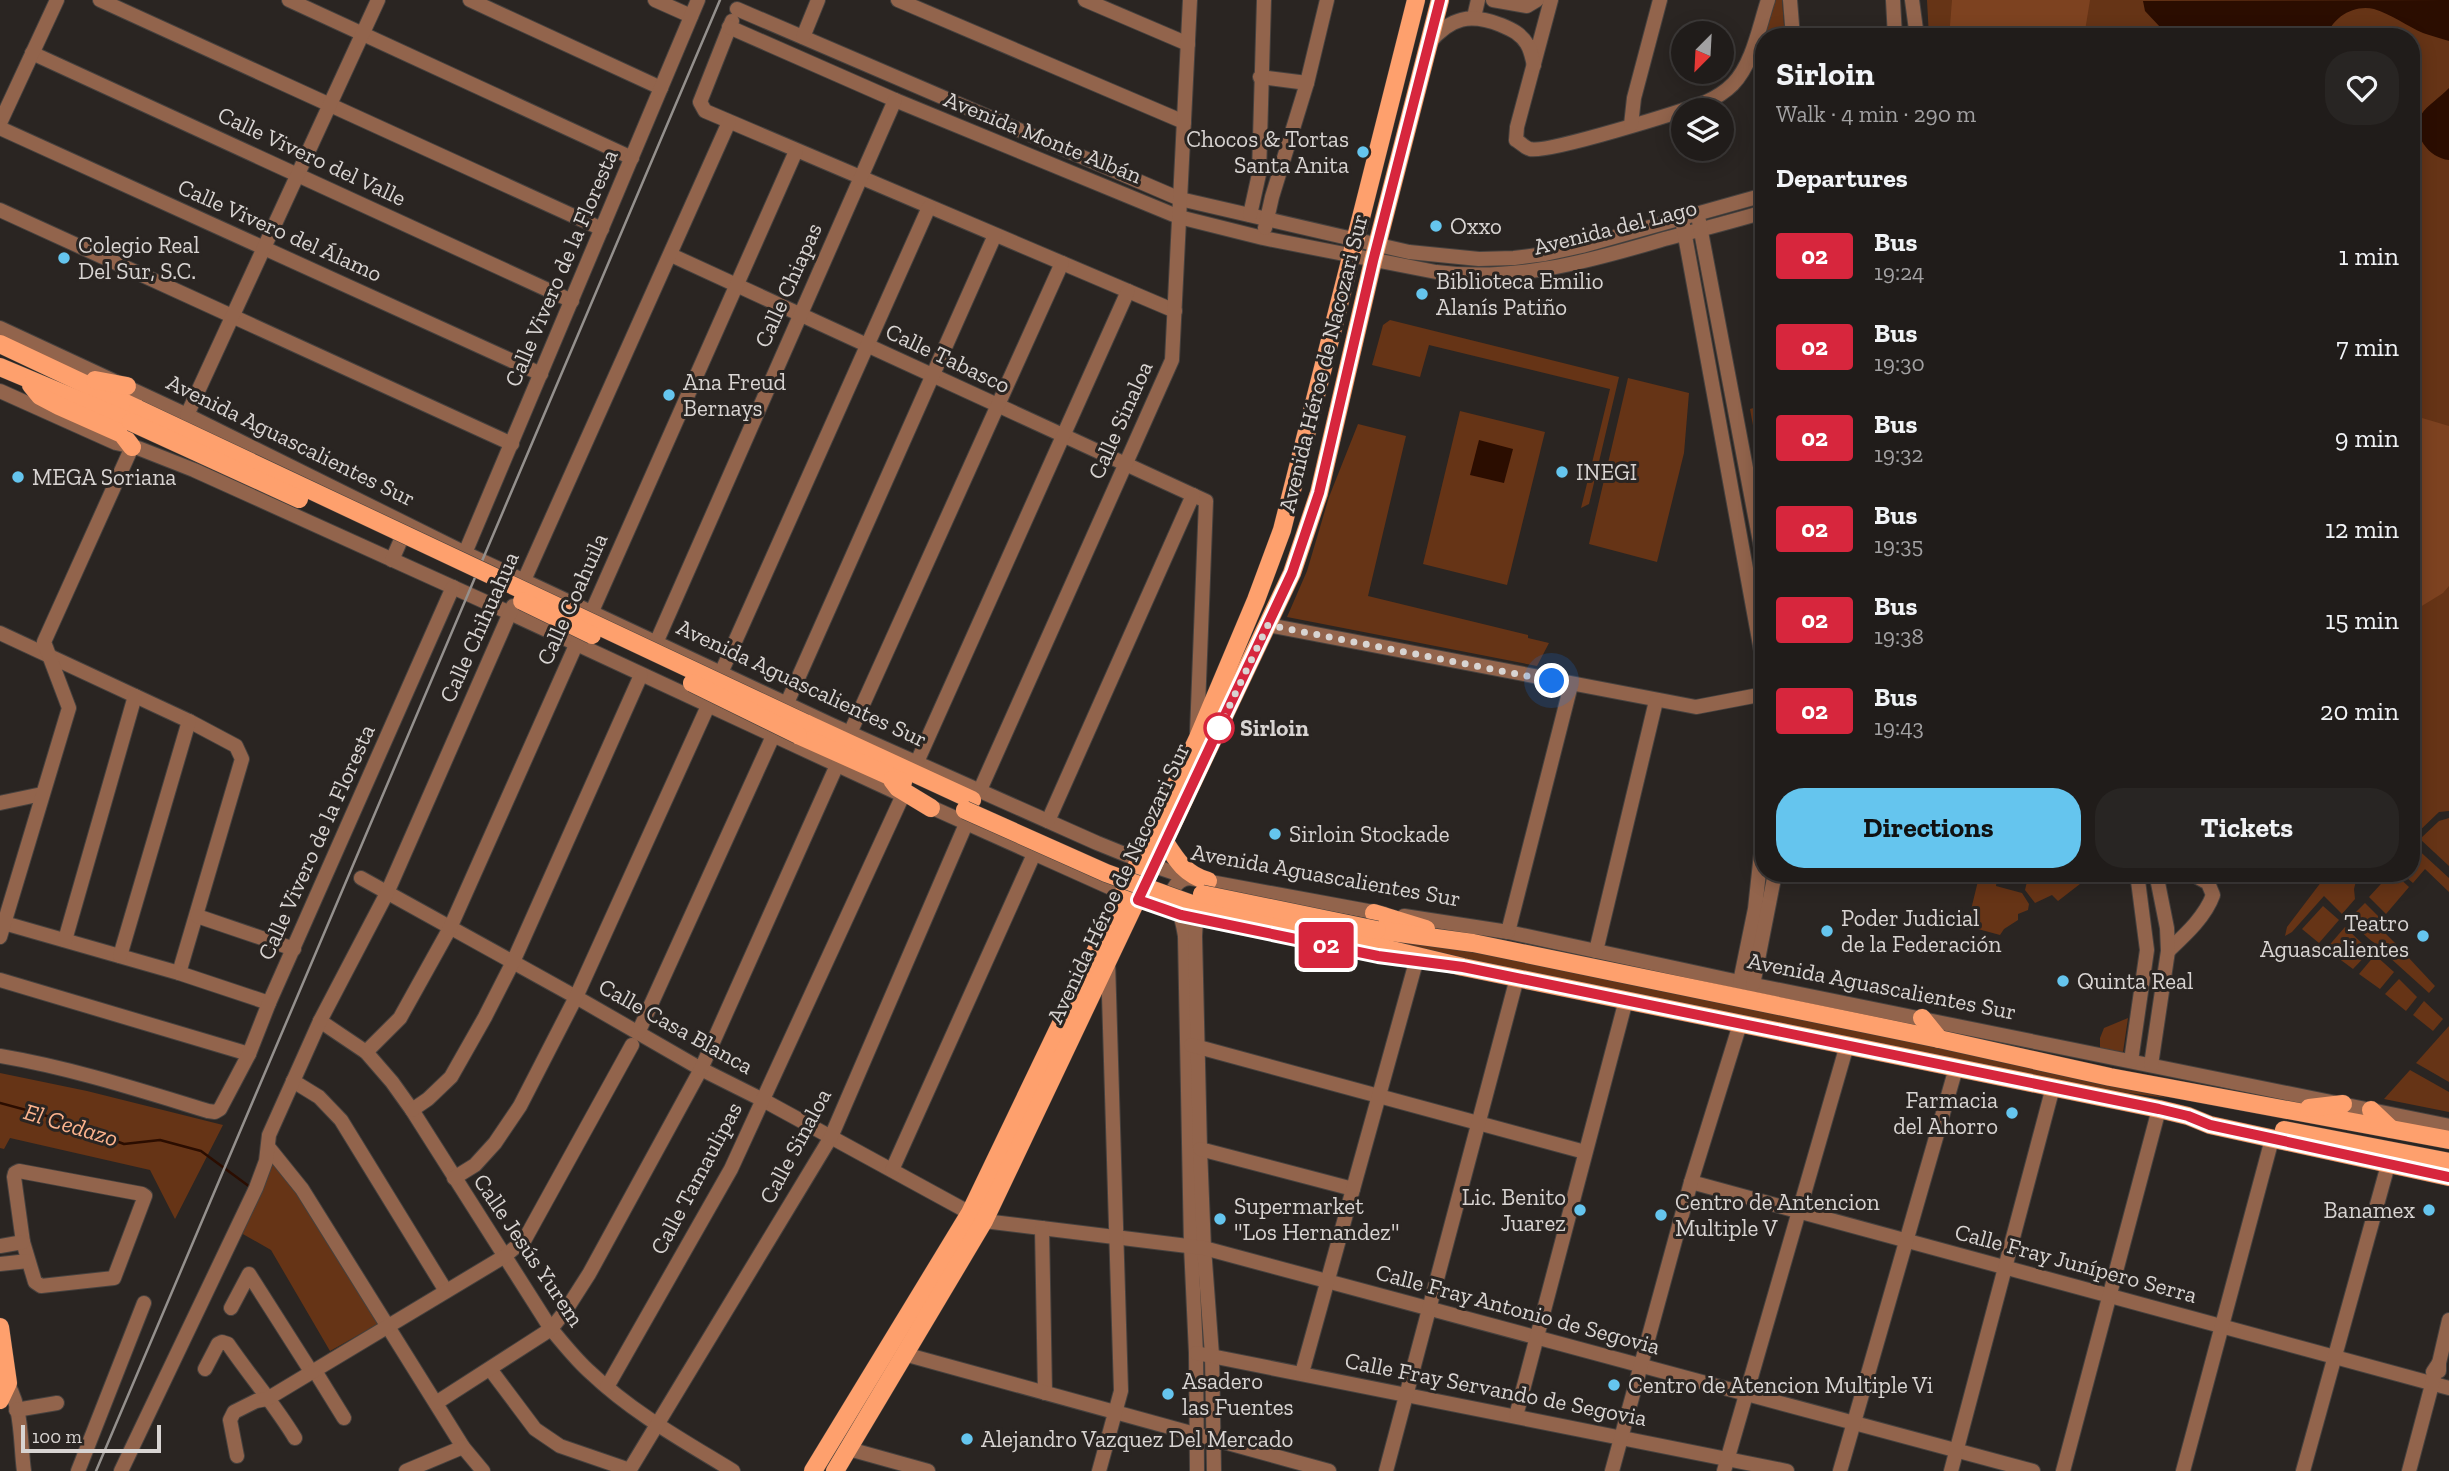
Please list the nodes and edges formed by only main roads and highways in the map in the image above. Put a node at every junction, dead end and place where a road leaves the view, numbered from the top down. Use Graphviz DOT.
graph roads {
  1 [pos="1416,0"];
  2 [pos="1440,0"];
  3 [pos="0,344"];
  4 [pos="0,367"];
  5 [pos="68,375"];
  6 [pos="24,377"];
  7 [pos="127,386"];
  8 [pos="135,415"];
  9 [pos="132,447"];
  10 [pos="891,770"];
  11 [pos="960,781"];
  12 [pos="931,808"];
  13 [pos="1165,842"];
  14 [pos="1146,863"];
  15 [pos="1208,881"];
  16 [pos="1131,896"];
  17 [pos="1374,929"];
  18 [pos="1922,1018"];
  19 [pos="1938,1039"];
  20 [pos="2110,1077"];
  21 [pos="2343,1104"];
  22 [pos="2295,1110"];
  23 [pos="2371,1110"];
  24 [pos="2188,1116"];
  25 [pos="2391,1129"];
  26 [pos="2449,1140"];
  27 [pos="2449,1151"];
  28 [pos="2449,1162"];
  29 [pos="2449,1177"];
  30 [pos="977,1217"];
  31 [pos="0,1327"];
  32 [pos="4,1379"];
  33 [pos="0,1401"];
  34 [pos="813,1471"];
  35 [pos="835,1471"];
  1 -- 14 [label="main road, Avenida Héroe de Nacozari Sur"];
  2 -- 13 [label="main road, Avenida Héroe de Nacozari Sur"];
  3 -- 5 [label="main road, Avenida Aguascalientes Sur"];
  4 -- 6 [label="main road, Avenida Aguascalientes Sur"];
  5 -- 7 [label="main road"];
  5 -- 8 [label="main road, Avenida Aguascalientes Sur"];
  6 -- 8 [label="main road, Avenida Aguascalientes Sur"];
  6 -- 9 [label="main road"];
  8 -- 10 [label="main road, Avenida Aguascalientes Sur, bridge"];
  10 -- 11 [label="main road"];
  10 -- 12 [label="main road"];
  10 -- 17 [label="main road, Avenida Aguascalientes Sur, bridge"];
  13 -- 14 [label="main road, Avenida Héroe de Nacozari Sur"];
  13 -- 15 [label="main road"];
  14 -- 16 [label="main road, Avenida Héroe de Nacozari Sur"];
  16 -- 30 [label="main road, Avenida Héroe de Nacozari Sur"];
  16 -- 30 [label="main road, Avenida Héroe de Nacozari Sur"];
  17 -- 19 [label="main road, Avenida Aguascalientes Sur"];
  17 -- 24 [label="main road, Avenida Aguascalientes Sur"];
  18 -- 19 [label="main road"];
  19 -- 20 [label="main road, Avenida Aguascalientes Sur"];
  20 -- 22 [label="main road, Avenida Aguascalientes Sur"];
  20 -- 27 [label="main road, Avenida Aguascalientes Sur"];
  21 -- 22 [label="main road"];
  22 -- 25 [label="main road, Avenida Aguascalientes Sur"];
  23 -- 25 [label="main road"];
  24 -- 28 [label="main road, Avenida Aguascalientes Sur"];
  24 -- 29 [label="main road, Avenida Aguascalientes Sur"];
  25 -- 26 [label="main road, Avenida Aguascalientes Sur"];
  30 -- 34 [label="main road, Avenida Héroe de Nacozari Sur"];
  30 -- 35 [label="main road, Avenida Héroe de Nacozari Sur"];
  31 -- 32 [label="main road"];
  32 -- 33 [label="main road"];
}
